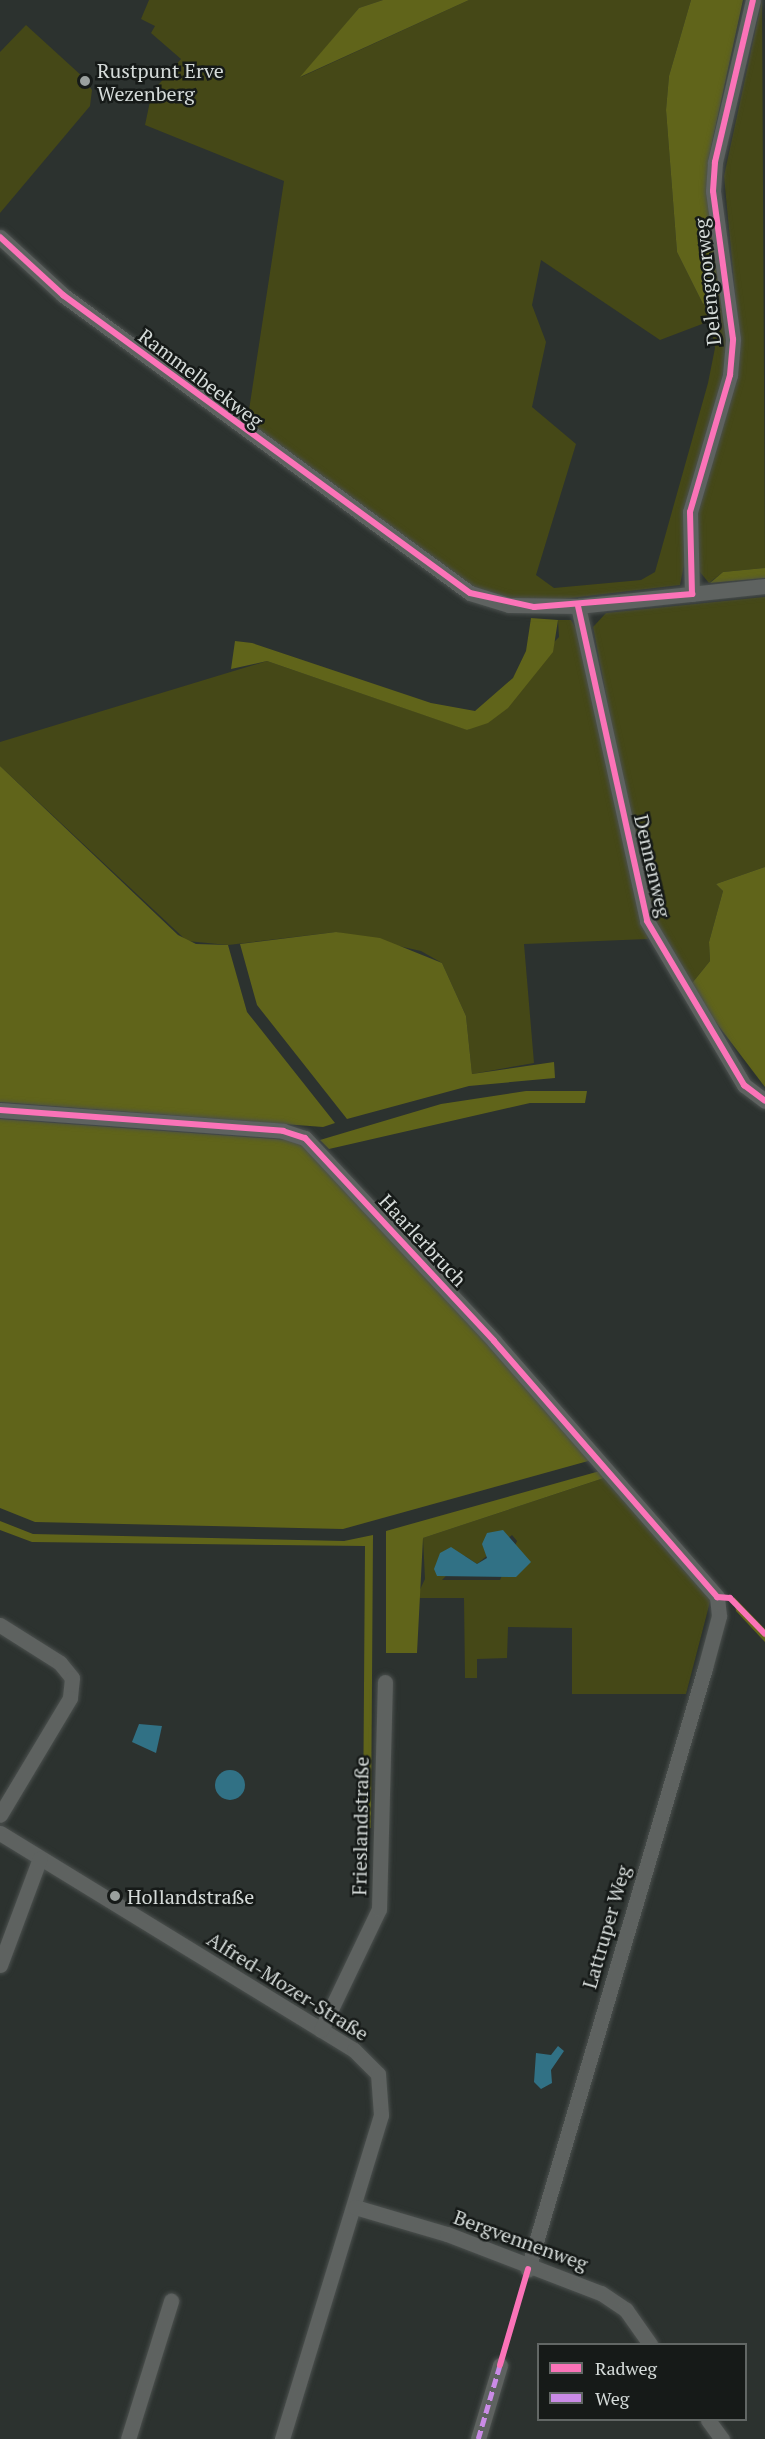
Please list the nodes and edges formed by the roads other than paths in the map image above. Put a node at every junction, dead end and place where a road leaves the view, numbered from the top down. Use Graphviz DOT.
graph roads {
  1 [pos="753,0"];
  2 [pos="0,237"];
  3 [pos="765,586"];
  4 [pos="692,594"];
  5 [pos="578,606"];
  6 [pos="765,1101"];
  7 [pos="0,1110"];
  8 [pos="717,1597"];
  9 [pos="0,1625"];
  10 [pos="385,1682"];
  11 [pos="0,1815"];
  12 [pos="0,1833"];
  13 [pos="40,1858"];
  14 [pos="0,1965"];
  15 [pos="321,2030"];
  16 [pos="355,2207"];
  17 [pos="528,2269"];
  18 [pos="171,2301"];
  19 [pos="649,2343"];
  20 [pos="500,2365"];
  21 [pos="709,2421"];
  22 [pos="128,2439"];
  23 [pos="282,2439"];
  24 [pos="478,2439"];
  25 [pos="722,2439"];
  1 -- 4 [label="street, Delengoorweg"];
  2 -- 5 [label="street, Rammelbeekweg"];
  3 -- 4 [label="street, Rammelbeekweg"];
  4 -- 5 [label="street, Rammelbeekweg"];
  5 -- 6 [label="street, Dennenweg"];
  7 -- 8 [label="street, Haarlerbruch"];
  8 -- 17 [label="street, Lattruper Weg"];
  9 -- 11 [label="street"];
  10 -- 15 [label="street, Frieslandstraße"];
  12 -- 13 [label="street, Alfred-Mozer-Straße"];
  13 -- 14 [label="street"];
  13 -- 15 [label="street, Alfred-Mozer-Straße"];
  15 -- 16 [label="street, Alfred-Mozer-Straße"];
  16 -- 17 [label="street, Bergvennenweg"];
  16 -- 23 [label="street, Alfred-Mozer-Straße"];
  17 -- 19 [label="street, Bergvennenweg"];
  18 -- 22 [label="street"];
  20 -- 24 [label="street"];
  21 -- 25 [label="street"];
}
